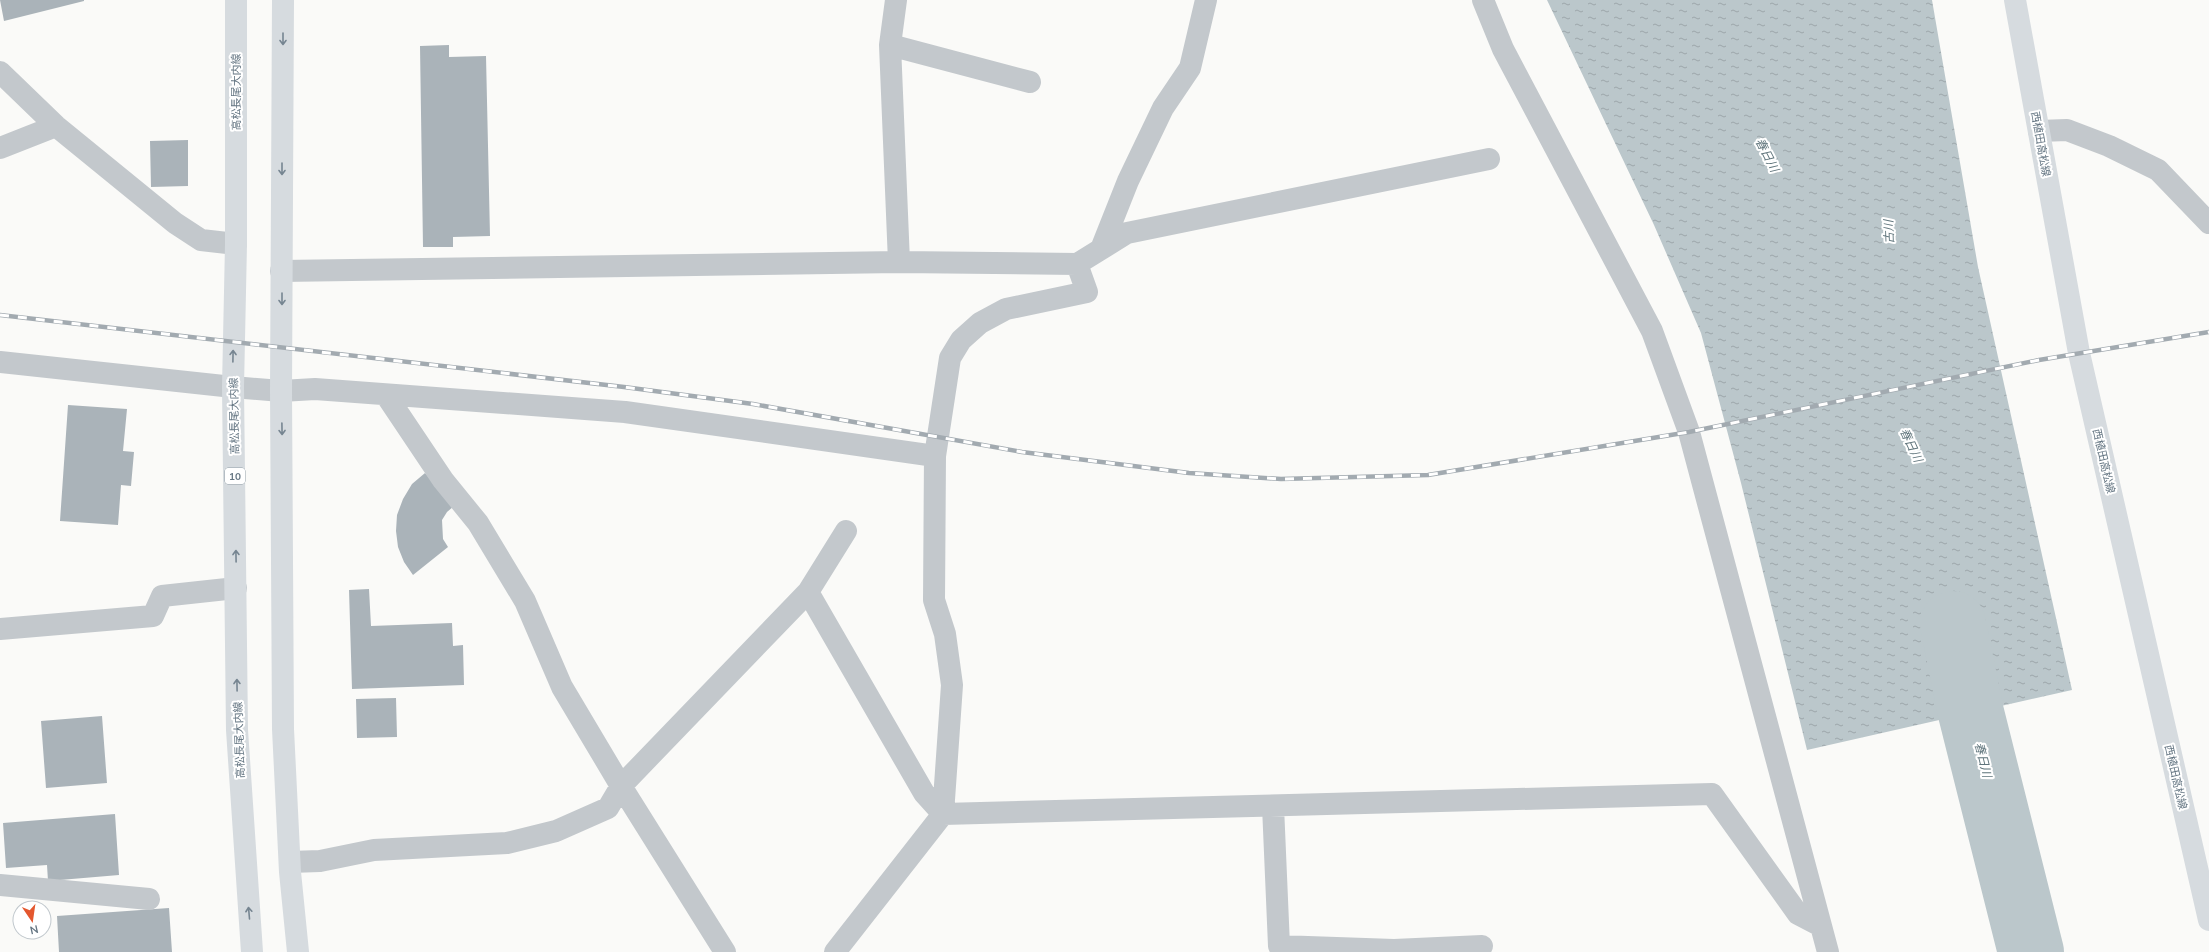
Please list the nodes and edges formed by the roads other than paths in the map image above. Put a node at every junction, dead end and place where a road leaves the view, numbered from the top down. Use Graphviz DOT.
graph roads {
  1 [pos="236,0"];
  2 [pos="284,0"];
  3 [pos="896,0"];
  4 [pos="1206,0"];
  5 [pos="1483,0"];
  6 [pos="2015,0"];
  7 [pos="890,45"];
  8 [pos="0,72"];
  9 [pos="1030,82"];
  10 [pos="56,126"];
  11 [pos="2039,131"];
  12 [pos="0,148"];
  13 [pos="1490,159"];
  14 [pos="2209,223"];
  15 [pos="236,244"];
  16 [pos="1101,249"];
  17 [pos="899,262"];
  18 [pos="1077,264"];
  19 [pos="282,271"];
  20 [pos="0,362"];
  21 [pos="233,387"];
  22 [pos="281,390"];
  23 [pos="386,395"];
  24 [pos="935,456"];
  25 [pos="846,531"];
  26 [pos="236,588"];
  27 [pos="808,592"];
  28 [pos="0,628"];
  29 [pos="621,786"];
  30 [pos="1273,806"];
  31 [pos="943,814"];
  32 [pos="290,862"];
  33 [pos="0,886"];
  34 [pos="149,899"];
  35 [pos="2209,920"];
  36 [pos="1821,926"];
  37 [pos="1482,946"];
  38 [pos="252,952"];
  39 [pos="298,952"];
  40 [pos="725,952"];
  41 [pos="835,952"];
  42 [pos="1828,952"];
  1 -- 15 [label="main road, 高松長尾大内線 / 10"];
  2 -- 19 [label="main road, one-way"];
  3 -- 7 [label="street"];
  4 -- 16 [label="street"];
  5 -- 36 [label="street"];
  6 -- 11 [label="main road, 西植田高松線"];
  7 -- 9 [label="street"];
  7 -- 17 [label="street"];
  8 -- 10 [label="street"];
  10 -- 12 [label="street"];
  10 -- 15 [label="street"];
  11 -- 14 [label="street"];
  11 -- 35 [label="main road, 西植田高松線"];
  13 -- 16 [label="street"];
  21 -- 15 [label="main road, 高松長尾大内線 / 10, one-way"];
  16 -- 18 [label="street"];
  17 -- 18 [label="street"];
  17 -- 19 [label="street"];
  18 -- 24 [label="street"];
  19 -- 22 [label="main road, one-way"];
  20 -- 21 [label="street"];
  21 -- 22 [label="street"];
  26 -- 21 [label="main road, 高松長尾大内線 / 10, one-way"];
  22 -- 23 [label="street"];
  22 -- 32 [label="main road, one-way"];
  23 -- 24 [label="street"];
  23 -- 29 [label="street"];
  24 -- 31 [label="street"];
  25 -- 27 [label="street"];
  26 -- 28 [label="street"];
  38 -- 26 [label="main road, 高松長尾大内線 / 10, one-way"];
  27 -- 29 [label="street"];
  27 -- 31 [label="street"];
  29 -- 32 [label="street"];
  29 -- 40 [label="street"];
  30 -- 31 [label="street"];
  30 -- 36 [label="street"];
  30 -- 37 [label="street"];
  31 -- 41 [label="street"];
  32 -- 39 [label="main road"];
  33 -- 34 [label="street"];
  36 -- 42 [label="street"];
}
